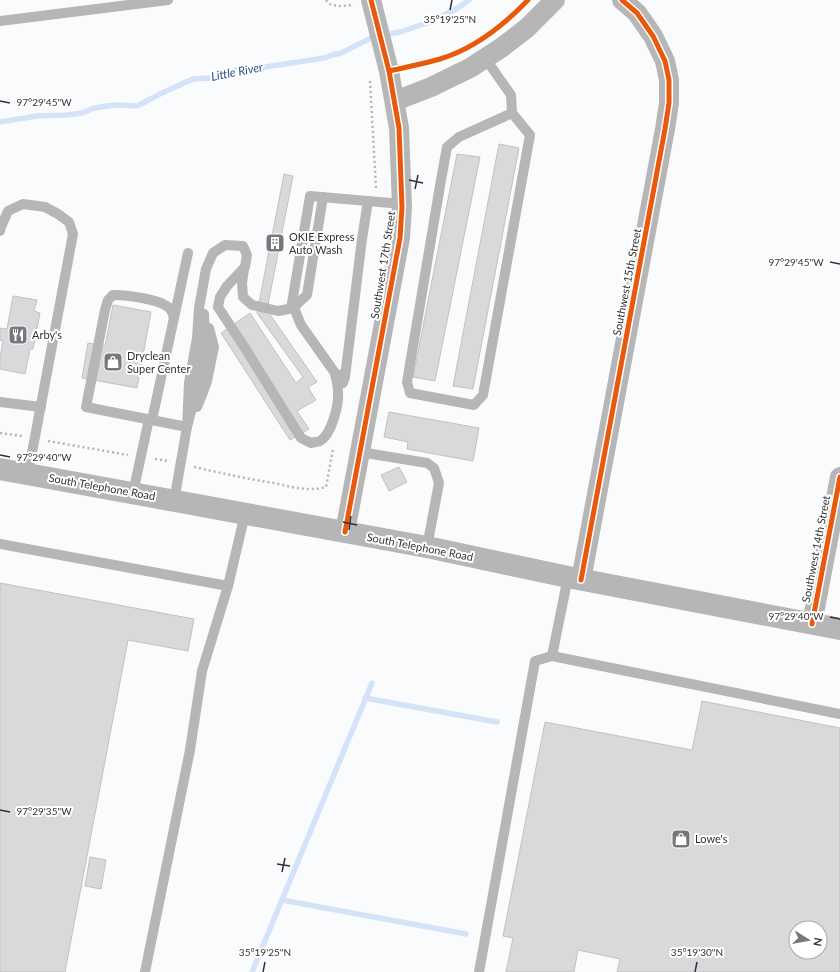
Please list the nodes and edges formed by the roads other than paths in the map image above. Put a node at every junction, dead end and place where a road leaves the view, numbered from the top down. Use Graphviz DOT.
graph roads {
  1 [pos="168,0"];
  2 [pos="554,0"];
  3 [pos="622,0"];
  4 [pos="372,5"];
  5 [pos="0,21"];
  6 [pos="486,58"];
  7 [pos="395,101"];
  8 [pos="512,113"];
  9 [pos="324,197"];
  10 [pos="368,201"];
  11 [pos="402,204"];
  12 [pos="0,231"];
  13 [pos="188,253"];
  14 [pos="245,267"];
  15 [pos="203,288"];
  16 [pos="294,305"];
  17 [pos="174,318"];
  18 [pos="334,373"];
  19 [pos="345,377"];
  20 [pos="0,402"];
  21 [pos="338,405"];
  22 [pos="41,407"];
  23 [pos="150,419"];
  24 [pos="187,427"];
  25 [pos="360,452"];
  26 [pos="0,469"];
  27 [pos="28,474"];
  28 [pos="840,477"];
  29 [pos="133,493"];
  30 [pos="174,501"];
  31 [pos="245,514"];
  32 [pos="345,532"];
  33 [pos="0,544"];
  34 [pos="427,547"];
  35 [pos="574,579"];
  36 [pos="228,586"];
  37 [pos="812,624"];
  38 [pos="840,629"];
  39 [pos="552,656"];
  40 [pos="840,714"];
  41 [pos="145,972"];
  42 [pos="479,972"];
  1 -- 5 [label="lane"];
  2 -- 6 [label="street"];
  3 -- 35 [label="street, Southwest 15th Street"];
  4 -- 7 [label="street, Southwest 17th Street"];
  6 -- 7 [label="street"];
  6 -- 8 [label="lane"];
  7 -- 11 [label="street, Southwest 17th Street"];
  8 -- 8 [label="lane"];
  9 -- 10 [label="lane"];
  9 -- 16 [label="lane"];
  9 -- 16 [label="lane"];
  10 -- 11 [label="lane"];
  10 -- 19 [label="lane"];
  11 -- 25 [label="street, Southwest 17th Street"];
  12 -- 22 [label="lane"];
  13 -- 17 [label="lane"];
  14 -- 15 [label="lane"];
  14 -- 16 [label="lane"];
  14 -- 21 [label="lane"];
  15 -- 24 [label="lane"];
  15 -- 24 [label="lane"];
  16 -- 18 [label="lane"];
  17 -- 23 [label="lane"];
  17 -- 23 [label="lane"];
  18 -- 19 [label="lane"];
  18 -- 21 [label="lane"];
  19 -- 21 [label="lane"];
  20 -- 22 [label="lane"];
  22 -- 27 [label="lane"];
  23 -- 24 [label="lane"];
  23 -- 29 [label="lane"];
  24 -- 30 [label="lane"];
  25 -- 32 [label="street, Southwest 17th Street"];
  25 -- 34 [label="lane"];
  26 -- 27 [label="main road, South Telephone Road"];
  27 -- 29 [label="main road, South Telephone Road"];
  28 -- 37 [label="street, Southwest 14th Street"];
  29 -- 30 [label="main road, South Telephone Road"];
  30 -- 31 [label="main road, South Telephone Road"];
  31 -- 32 [label="main road, South Telephone Road"];
  31 -- 36 [label="lane"];
  32 -- 34 [label="main road, South Telephone Road"];
  33 -- 36 [label="lane"];
  34 -- 35 [label="main road, South Telephone Road"];
  35 -- 37 [label="main road, South Telephone Road"];
  35 -- 39 [label="lane"];
  36 -- 41 [label="lane"];
  37 -- 38 [label="main road, South Telephone Road"];
  39 -- 40 [label="lane"];
  39 -- 42 [label="lane"];
}
